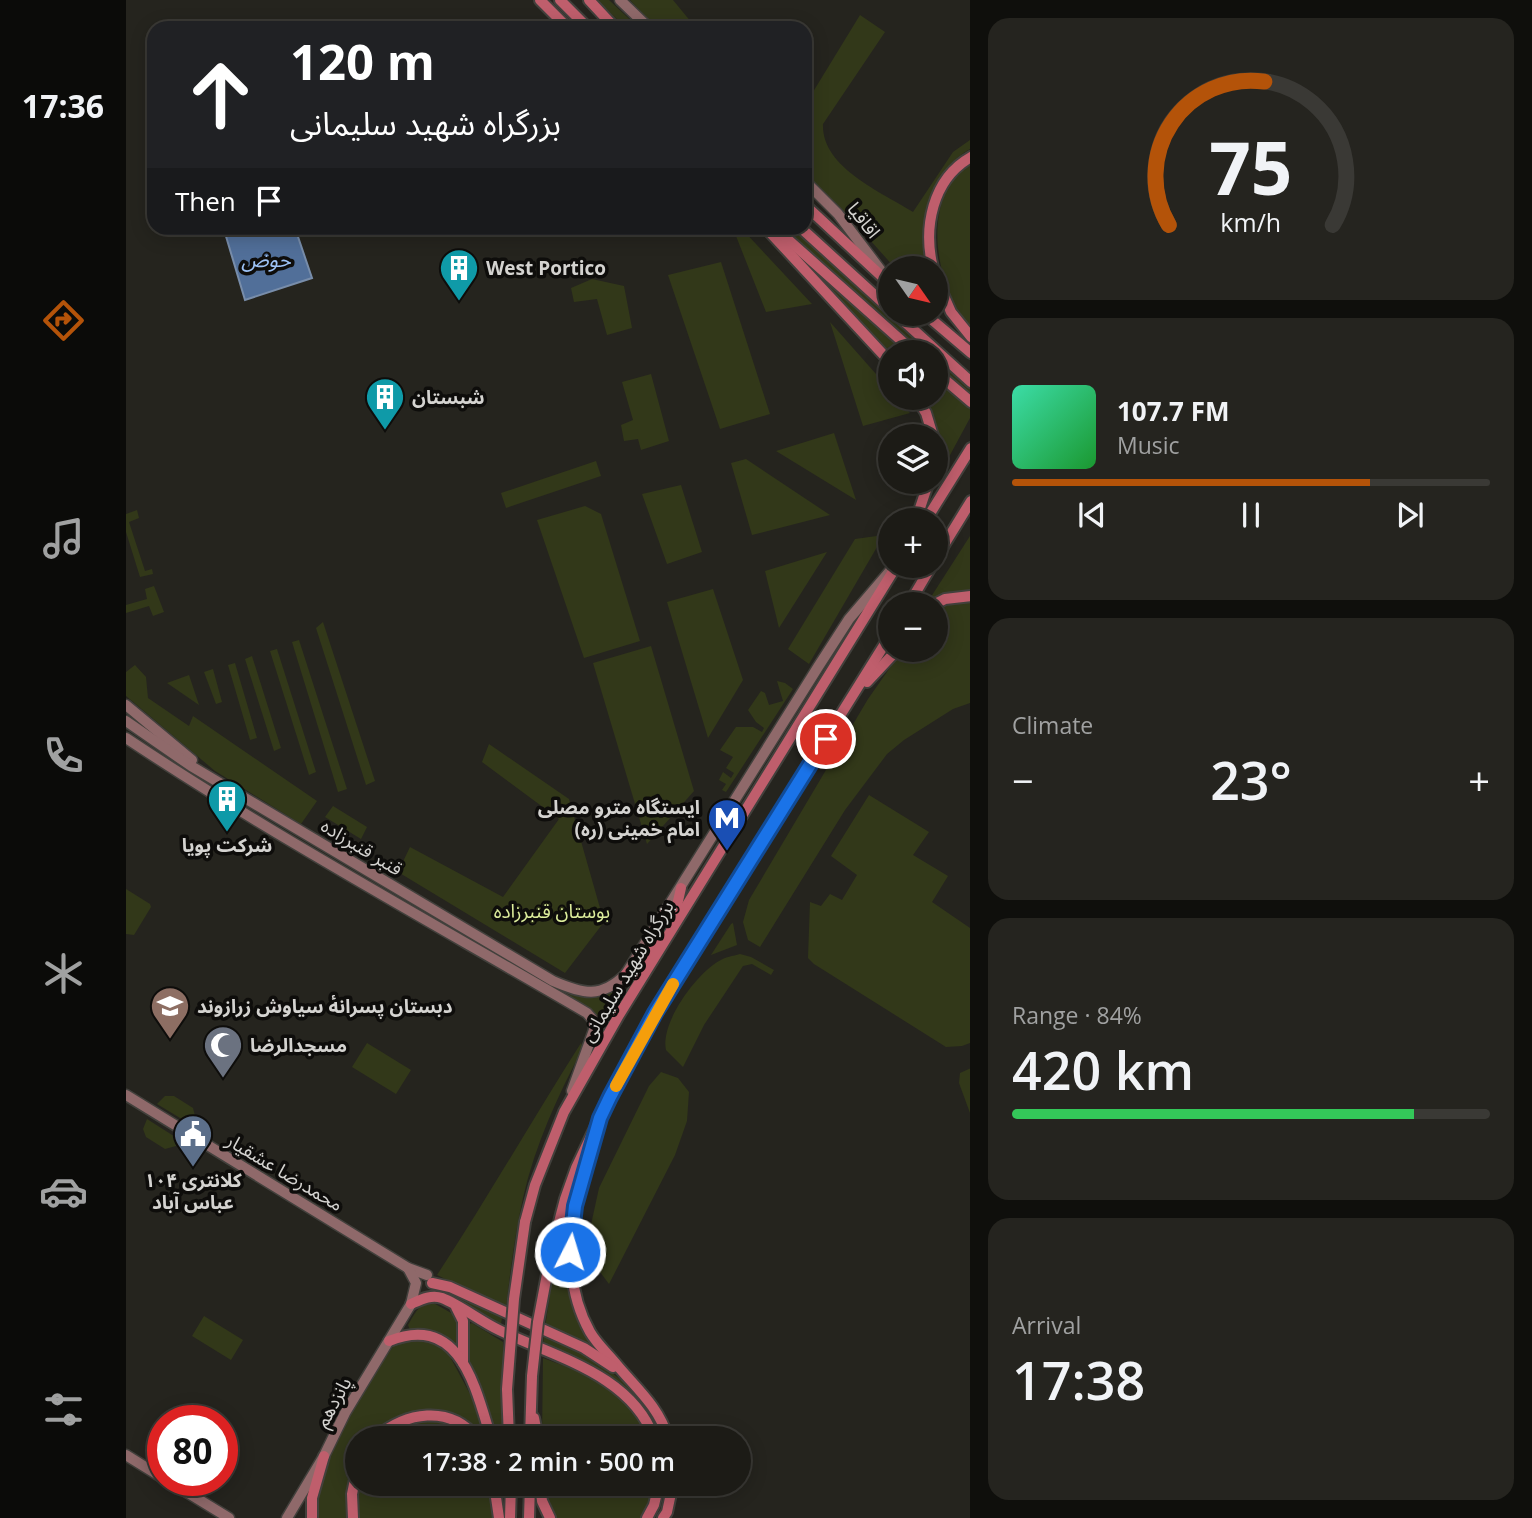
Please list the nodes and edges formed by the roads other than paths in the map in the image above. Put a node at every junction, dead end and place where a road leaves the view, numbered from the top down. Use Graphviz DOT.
graph roads {
  1 [pos="540,0"];
  2 [pos="560,0"];
  3 [pos="589,0"];
  4 [pos="620,0"];
  5 [pos="561,21"];
  6 [pos="581,21"];
  7 [pos="608,21"];
  8 [pos="642,21"];
  9 [pos="970,157"];
  10 [pos="812,188"];
  11 [pos="812,211"];
  12 [pos="772,235"];
  13 [pos="783,235"];
  14 [pos="809,235"];
  15 [pos="930,256"];
  16 [pos="878,267"];
  17 [pos="878,272"];
  18 [pos="878,298"];
  19 [pos="948,305"];
  20 [pos="909,326"];
  21 [pos="939,326"];
  22 [pos="970,337"];
  23 [pos="901,340"];
  24 [pos="878,349"];
  25 [pos="970,353"];
  26 [pos="970,382"];
  27 [pos="948,383"];
  28 [pos="970,402"];
  29 [pos="970,448"];
  30 [pos="970,501"];
  31 [pos="933,508"];
  32 [pos="948,538"];
  33 [pos="884,578"];
  34 [pos="888,578"];
  35 [pos="970,596"];
  36 [pos="948,599"];
  37 [pos="878,656"];
  38 [pos="886,662"];
  39 [pos="855,694"];
  40 [pos="126,705"];
  41 [pos="126,721"];
  42 [pos="126,738"];
  43 [pos="222,785"];
  44 [pos="681,888"];
  45 [pos="671,931"];
  46 [pos="626,974"];
  47 [pos="126,1095"];
  48 [pos="564,1112"];
  49 [pos="600,1118"];
  50 [pos="408,1268"];
  51 [pos="430,1279"];
  52 [pos="442,1298"];
  53 [pos="411,1304"];
  54 [pos="456,1307"];
  55 [pos="388,1341"];
  56 [pos="463,1363"];
  57 [pos="624,1374"];
  58 [pos="531,1402"];
  59 [pos="393,1426"];
  60 [pos="463,1426"];
  61 [pos="487,1426"];
  62 [pos="509,1426"];
  63 [pos="530,1426"];
  64 [pos="536,1426"];
  65 [pos="647,1426"];
  66 [pos="663,1426"];
  67 [pos="126,1455"];
  68 [pos="324,1457"];
  69 [pos="147,1468"];
  70 [pos="193,1496"];
  71 [pos="352,1496"];
  72 [pos="511,1496"];
  73 [pos="530,1496"];
  74 [pos="541,1496"];
  75 [pos="656,1496"];
  76 [pos="670,1496"];
  77 [pos="229,1518"];
  78 [pos="287,1518"];
  79 [pos="312,1518"];
  80 [pos="353,1518"];
  81 [pos="510,1518"];
  82 [pos="530,1518"];
  83 [pos="550,1518"];
  84 [pos="647,1518"];
  85 [pos="663,1518"];
  1 -- 5 [label="highway"];
  2 -- 6 [label="highway"];
  3 -- 7 [label="highway"];
  4 -- 8 [label="main road"];
  9 -- 15 [label="highway"];
  10 -- 16 [label="main road, اقاقیا"];
  11 -- 17 [label="highway"];
  12 -- 24 [label="highway"];
  13 -- 23 [label="highway"];
  14 -- 18 [label="highway"];
  19 -- 22 [label="highway"];
  20 -- 26 [label="highway"];
  21 -- 25 [label="highway"];
  27 -- 28 [label="highway"];
  29 -- 31 [label="highway"];
  30 -- 32 [label="highway"];
  33 -- 44 [label="main road"];
  34 -- 45 [label="highway, بزرگراه شهید سلیمانی"];
  35 -- 36 [label="highway"];
  37 -- 39 [label="highway"];
  38 -- 39 [label="highway"];
  39 -- 49 [label="highway"];
  40 -- 43 [label="main road"];
  41 -- 43 [label="main road, قنبر قنبرزاده"];
  42 -- 48 [label="main road, قنبر قنبرزاده"];
  43 -- 46 [label="main road, قنبر قنبرزاده"];
  44 -- 45 [label="highway"];
  44 -- 46 [label="main road"];
  45 -- 46 [label="highway"];
  45 -- 48 [label="highway, بزرگراه شهید سلیمانی"];
  47 -- 50 [label="main road, محمدرضا عشقیار"];
  48 -- 62 [label="highway, بزرگراه شهید سلیمانی, bridge"];
  49 -- 57 [label="highway"];
  49 -- 58 [label="highway, bridge"];
  50 -- 51 [label="main road, محمدرضا عشقیار"];
  50 -- 53 [label="main road"];
  51 -- 52 [label="highway"];
  51 -- 57 [label="highway"];
  52 -- 53 [label="highway"];
  52 -- 54 [label="highway"];
  53 -- 55 [label="main road, پانزدهم"];
  54 -- 56 [label="highway"];
  54 -- 65 [label="highway"];
  55 -- 56 [label="highway"];
  55 -- 68 [label="main road, پانزدهم"];
  56 -- 61 [label="highway"];
  57 -- 66 [label="highway"];
  58 -- 63 [label="highway"];
  58 -- 64 [label="highway"];
  59 -- 60 [label="highway"];
  67 -- 69 [label="main road"];
  68 -- 78 [label="main road, پانزدهم"];
  68 -- 79 [label="highway"];
  70 -- 77 [label="main road"];
  71 -- 80 [label="highway"];
  72 -- 81 [label="highway"];
  73 -- 82 [label="highway"];
  74 -- 83 [label="highway"];
  75 -- 84 [label="highway"];
  76 -- 85 [label="highway"];
}
